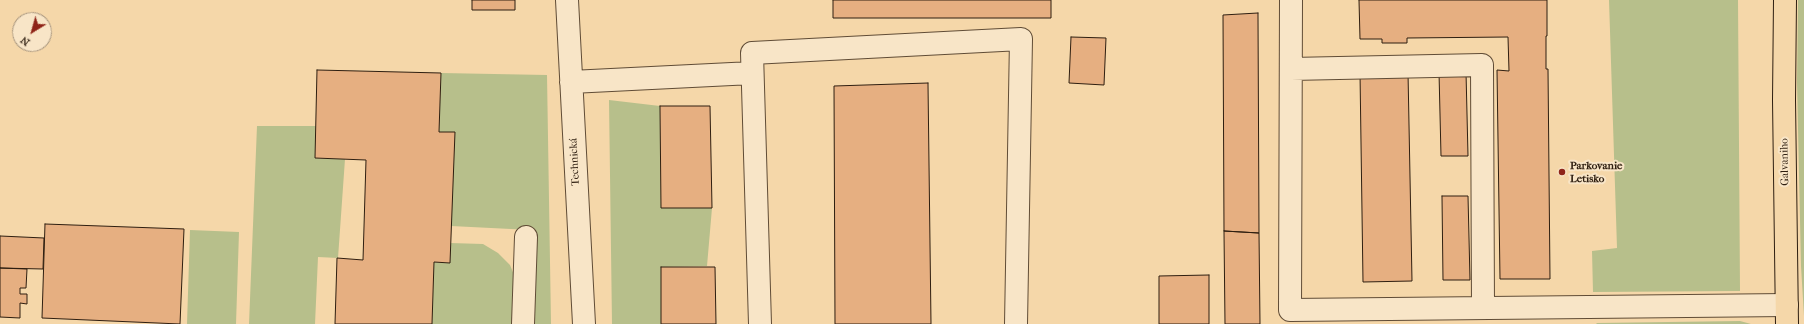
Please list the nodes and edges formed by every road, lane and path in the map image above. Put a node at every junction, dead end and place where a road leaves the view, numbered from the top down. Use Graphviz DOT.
graph roads {
  1 [pos="567,0"];
  2 [pos="1291,0"];
  3 [pos="1785,0"];
  4 [pos="1291,69"];
  5 [pos="752,73"];
  6 [pos="571,82"];
  7 [pos="526,237"];
  8 [pos="1483,308"];
  9 [pos="1787,315"];
  10 [pos="1289,317"];
  11 [pos="1378,317"];
  12 [pos="523,324"];
  13 [pos="584,324"];
  14 [pos="760,324"];
  15 [pos="1016,324"];
  1 -- 6 [label="street, Technická"];
  2 -- 4 [label="street"];
  3 -- 9 [label="main road, Galvaniho"];
  4 -- 8 [label="street"];
  4 -- 10 [label="street"];
  5 -- 6 [label="street"];
  5 -- 14 [label="street"];
  5 -- 15 [label="street"];
  6 -- 13 [label="street, Technická"];
  7 -- 12 [label="street"];
  8 -- 9 [label="street"];
  8 -- 11 [label="street"];
  10 -- 11 [label="street"];
}
